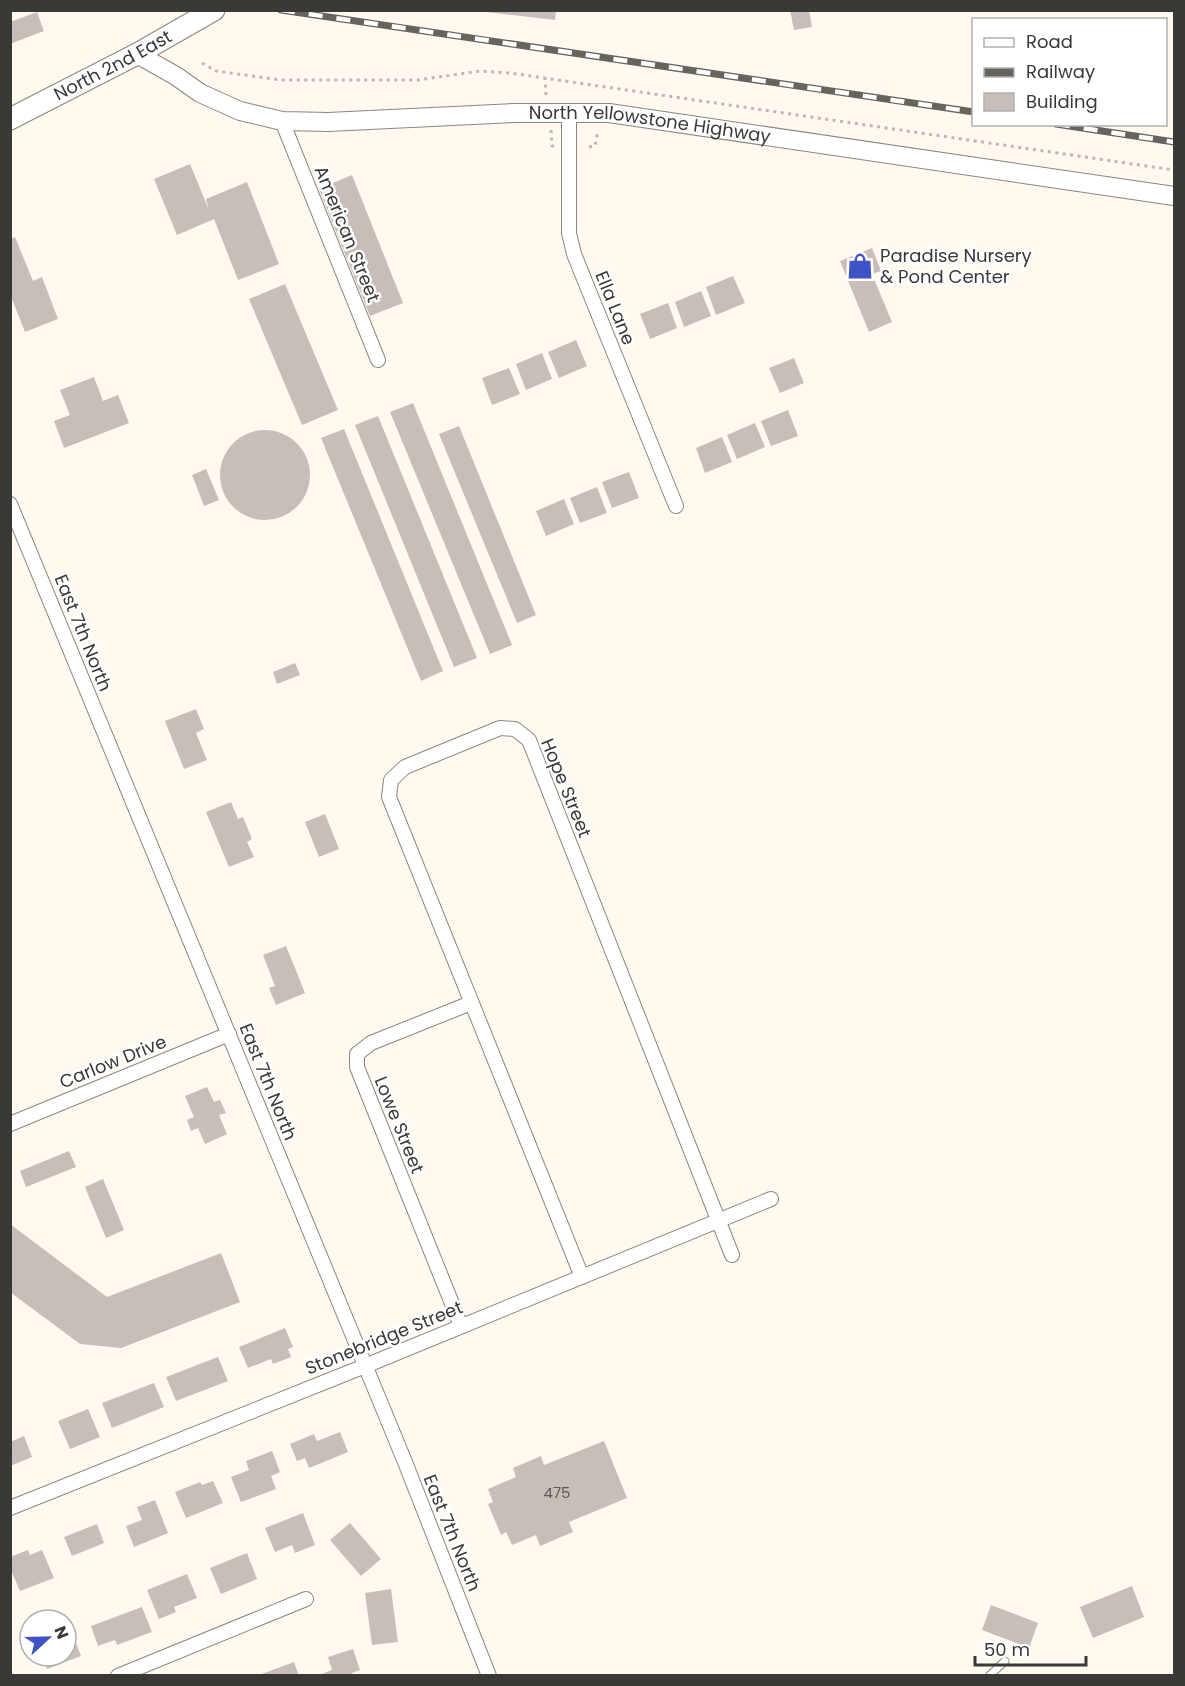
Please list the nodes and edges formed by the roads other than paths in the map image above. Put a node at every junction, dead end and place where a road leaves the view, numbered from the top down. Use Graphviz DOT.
graph roads {
  1 [pos="214,10"];
  2 [pos="137,54"];
  3 [pos="569,113"];
  4 [pos="10,119"];
  5 [pos="282,121"];
  6 [pos="1174,196"];
  7 [pos="378,360"];
  8 [pos="10,504"];
  9 [pos="676,506"];
  10 [pos="471,1003"];
  11 [pos="229,1034"];
  12 [pos="10,1124"];
  13 [pos="771,1200"];
  14 [pos="718,1221"];
  15 [pos="732,1255"];
  16 [pos="582,1277"];
  17 [pos="461,1326"];
  18 [pos="365,1366"];
  19 [pos="10,1508"];
  20 [pos="306,1599"];
  21 [pos="1005,1661"];
  22 [pos="118,1676"];
  23 [pos="489,1676"];
  24 [pos="989,1676"];
  1 -- 2 [label="main road, North 2nd East"];
  2 -- 4 [label="main road, North 2nd East"];
  2 -- 5 [label="main road, North Yellowstone Highway"];
  3 -- 5 [label="main road, North Yellowstone Highway"];
  3 -- 6 [label="main road, North Yellowstone Highway"];
  3 -- 9 [label="street, Ella Lane"];
  5 -- 7 [label="street, American Street"];
  8 -- 11 [label="street, East 7th North"];
  10 -- 14 [label="street, Hope Street"];
  10 -- 16 [label="street, Hope Street"];
  10 -- 17 [label="street, Lowe Street"];
  11 -- 12 [label="street, Carlow Drive"];
  11 -- 18 [label="street, East 7th North"];
  13 -- 14 [label="street, Stonebridge Street"];
  14 -- 15 [label="street, Hope Street"];
  14 -- 16 [label="street, Stonebridge Street"];
  16 -- 17 [label="street, Stonebridge Street"];
  17 -- 18 [label="street, Stonebridge Street"];
  18 -- 19 [label="street, Stonebridge Street"];
  18 -- 23 [label="street, East 7th North"];
  20 -- 22 [label="street"];
  21 -- 24 [label="lane"];
}
